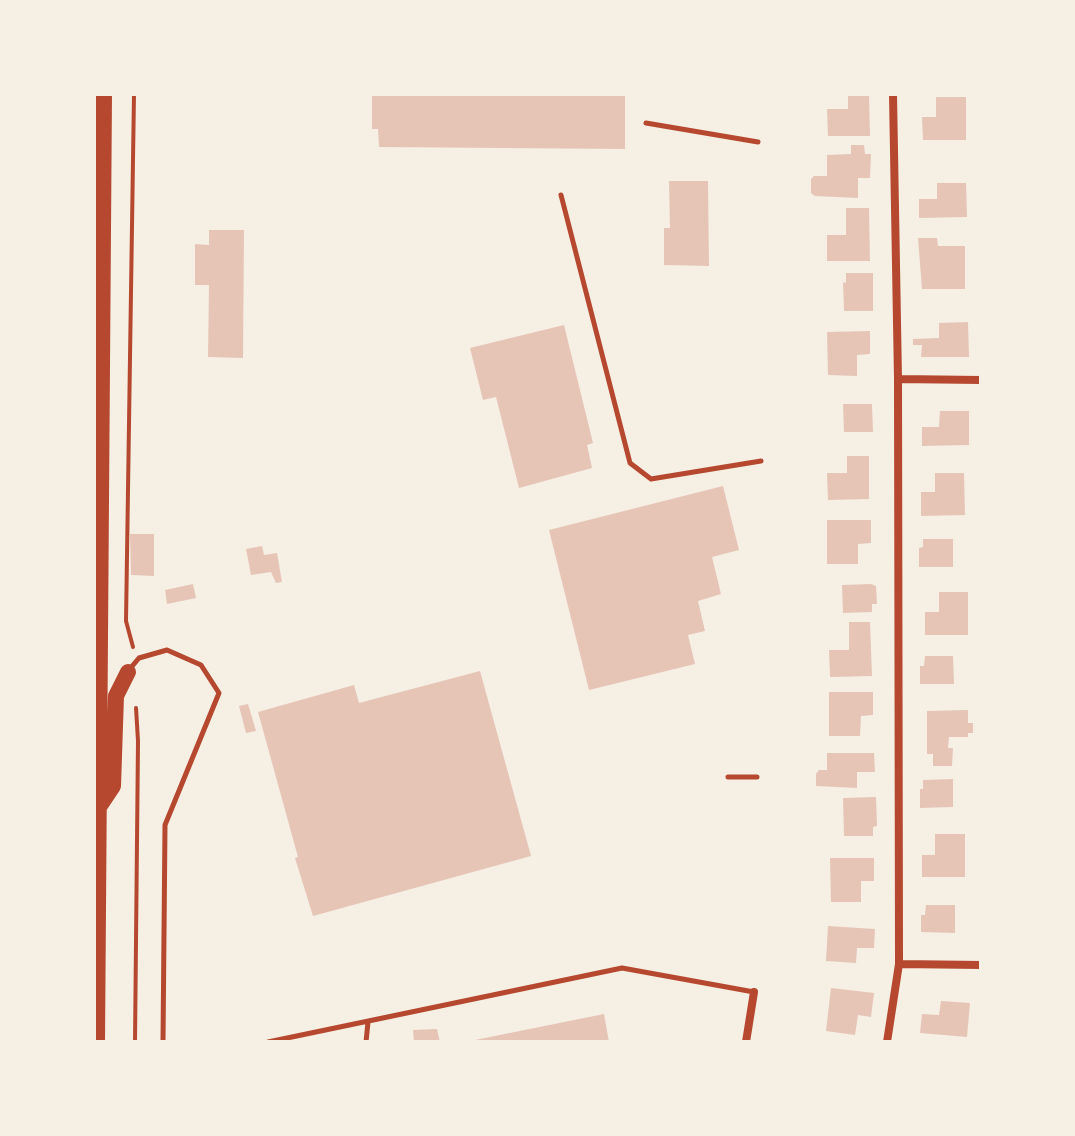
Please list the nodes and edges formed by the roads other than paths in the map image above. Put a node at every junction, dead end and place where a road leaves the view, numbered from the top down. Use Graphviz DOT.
graph roads {
  1 [pos="104,94"];
  2 [pos="893,94"];
  3 [pos="646,123"];
  4 [pos="758,142"];
  5 [pos="561,195"];
  6 [pos="898,379"];
  7 [pos="981,380"];
  8 [pos="761,461"];
  9 [pos="128,672"];
  10 [pos="728,777"];
  11 [pos="757,777"];
  12 [pos="98,808"];
  13 [pos="899,964"];
  14 [pos="981,965"];
  15 [pos="754,992"];
  16 [pos="368,1022"];
  17 [pos="97,1042"];
  18 [pos="163,1042"];
  19 [pos="268,1042"];
  20 [pos="366,1042"];
  21 [pos="746,1042"];
  22 [pos="887,1042"];
  1 -- 12 [label="main road"];
  2 -- 6 [label="street"];
  3 -- 4 [label="lane"];
  5 -- 8 [label="lane"];
  6 -- 7 [label="street"];
  6 -- 13 [label="street"];
  9 -- 12 [label="main road"];
  9 -- 18 [label="lane"];
  10 -- 11 [label="lane"];
  12 -- 17 [label="main road"];
  13 -- 14 [label="street"];
  13 -- 22 [label="street"];
  15 -- 16 [label="lane"];
  15 -- 21 [label="street"];
  16 -- 19 [label="lane"];
  16 -- 20 [label="lane"];
}
